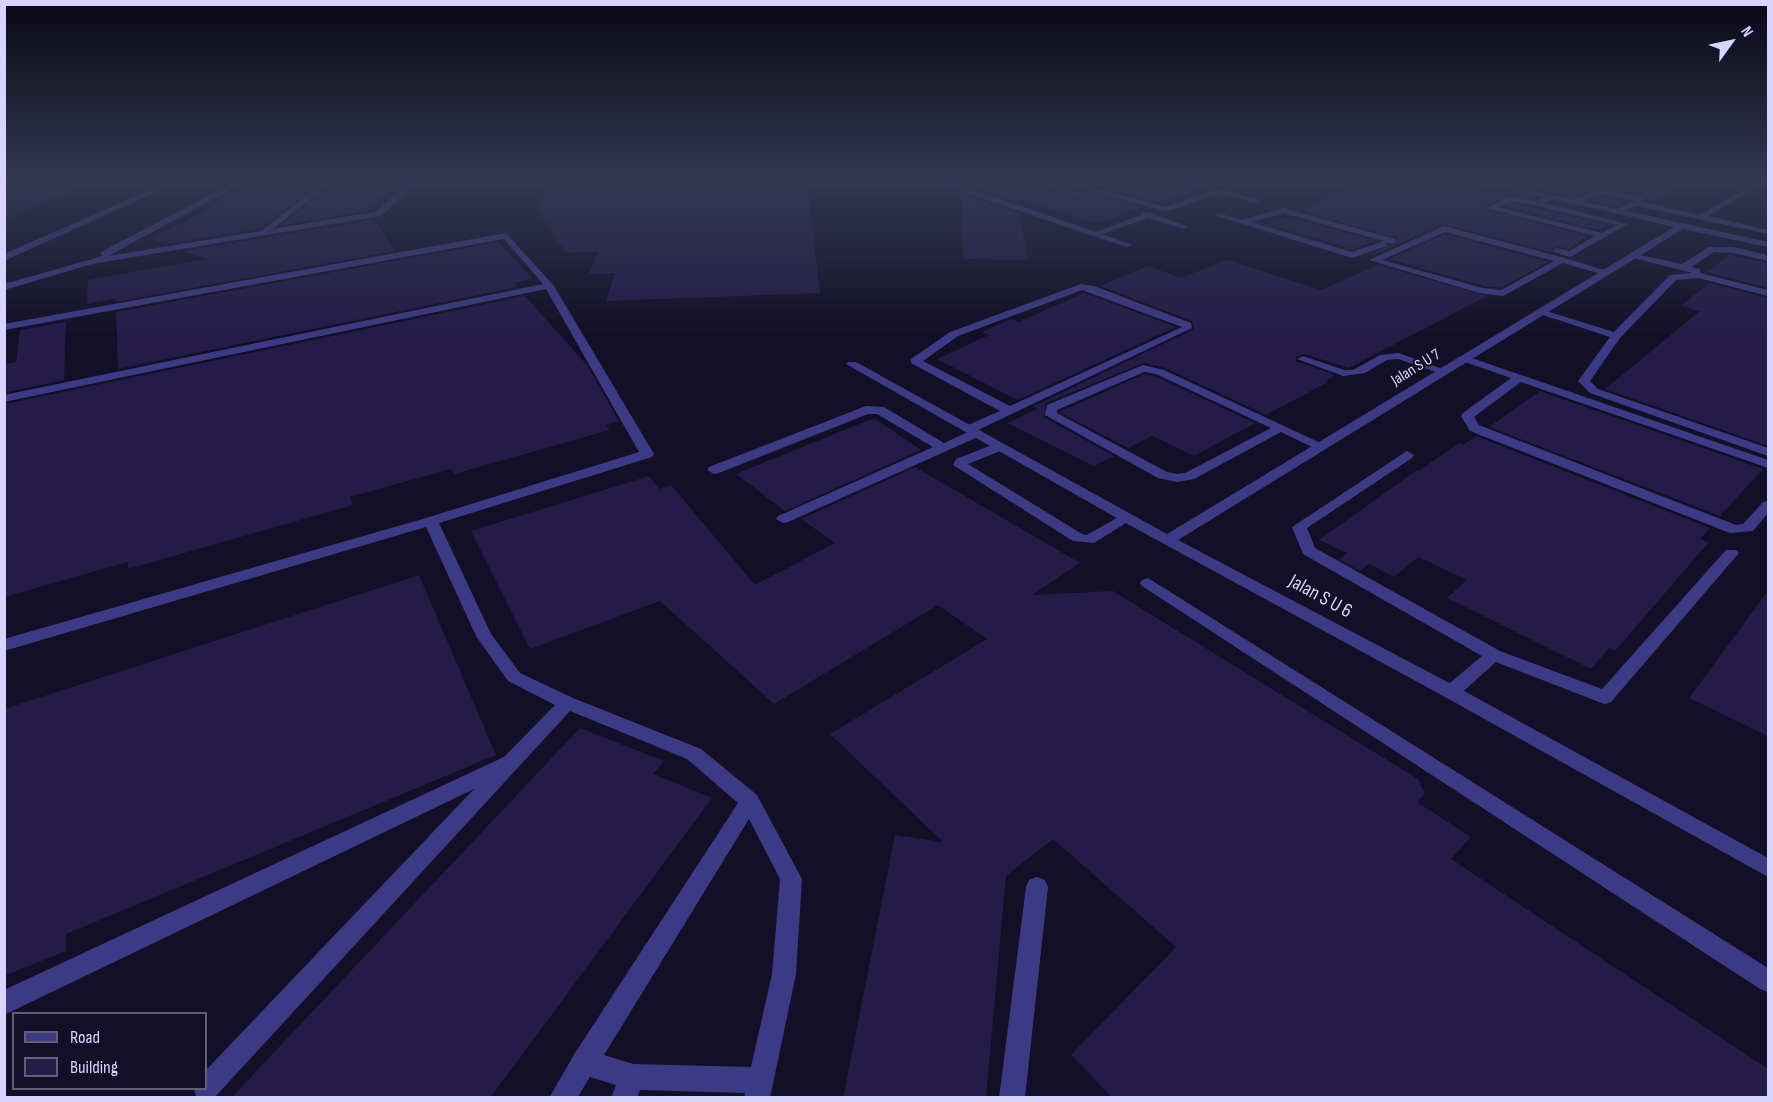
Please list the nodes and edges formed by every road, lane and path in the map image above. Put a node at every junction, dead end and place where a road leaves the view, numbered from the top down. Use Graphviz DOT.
graph roads {
  1 [pos="57,234"];
  2 [pos="141,234"];
  3 [pos="249,234"];
  4 [pos="1095,234"];
  5 [pos="1284,234"];
  6 [pos="1369,234"];
  7 [pos="1432,234"];
  8 [pos="1465,234"];
  9 [pos="1494,234"];
  10 [pos="1598,234"];
  11 [pos="1607,234"];
  12 [pos="1667,234"];
  13 [pos="1720,234"];
  14 [pos="1604,236"];
  15 [pos="1129,245"];
  16 [pos="1768,245"];
  17 [pos="1633,255"];
  18 [pos="4,258"];
  19 [pos="1768,258"];
  20 [pos="1562,260"];
  21 [pos="91,261"];
  22 [pos="1684,267"];
  23 [pos="1605,272"];
  24 [pos="549,286"];
  25 [pos="4,287"];
  26 [pos="1768,288"];
  27 [pos="1768,293"];
  28 [pos="1539,312"];
  29 [pos="4,327"];
  30 [pos="1616,336"];
  31 [pos="1463,358"];
  32 [pos="1303,359"];
  33 [pos="852,364"];
  34 [pos="1442,371"];
  35 [pos="1519,378"];
  36 [pos="4,399"];
  37 [pos="1010,411"];
  38 [pos="1281,427"];
  39 [pos="973,431"];
  40 [pos="1000,446"];
  41 [pos="1321,446"];
  42 [pos="944,448"];
  43 [pos="1768,453"];
  44 [pos="1407,455"];
  45 [pos="1768,464"];
  46 [pos="714,470"];
  47 [pos="1768,505"];
  48 [pos="1127,518"];
  49 [pos="783,519"];
  50 [pos="431,520"];
  51 [pos="1169,539"];
  52 [pos="1731,553"];
  53 [pos="1148,583"];
  54 [pos="4,645"];
  55 [pos="1494,655"];
  56 [pos="1451,692"];
  57 [pos="567,704"];
  58 [pos="510,763"];
  59 [pos="750,801"];
  60 [pos="1768,868"];
  61 [pos="1037,887"];
  62 [pos="1768,981"];
  63 [pos="4,1003"];
  64 [pos="584,1062"];
  65 [pos="207,1086"];
  66 [pos="629,1087"];
  67 [pos="759,1089"];
  68 [pos="562,1098"];
  69 [pos="1012,1098"];
  1 -- 18 [label="street"];
  2 -- 21 [label="street"];
  3 -- 21 [label="street"];
  4 -- 15 [label="street"];
  5 -- 6 [label="street"];
  7 -- 20 [label="street"];
  8 -- 20 [label="street"];
  9 -- 14 [label="street"];
  10 -- 14 [label="street"];
  11 -- 14 [label="street"];
  12 -- 17 [label="street, Jalan S U 7"];
  13 -- 16 [label="street"];
  17 -- 22 [label="street"];
  17 -- 23 [label="street, Jalan S U 7"];
  19 -- 22 [label="street"];
  20 -- 23 [label="street"];
  21 -- 25 [label="street"];
  22 -- 26 [label="street"];
  23 -- 28 [label="street, Jalan S U 7"];
  24 -- 29 [label="street"];
  24 -- 36 [label="street"];
  24 -- 50 [label="street"];
  27 -- 30 [label="street"];
  28 -- 30 [label="street"];
  28 -- 31 [label="street, Jalan S U 7"];
  30 -- 43 [label="street"];
  31 -- 34 [label="street, Jalan S U 7"];
  31 -- 35 [label="street"];
  32 -- 34 [label="street"];
  33 -- 39 [label="street, Jalan S U 6"];
  34 -- 41 [label="street, Jalan S U 7"];
  35 -- 45 [label="street"];
  35 -- 47 [label="street"];
  37 -- 37 [label="street"];
  37 -- 39 [label="street"];
  38 -- 38 [label="street"];
  38 -- 41 [label="street"];
  39 -- 40 [label="street, Jalan S U 6"];
  39 -- 42 [label="street"];
  40 -- 48 [label="street, Jalan S U 6"];
  40 -- 48 [label="street"];
  41 -- 51 [label="street, Jalan S U 7"];
  42 -- 46 [label="street"];
  42 -- 49 [label="street"];
  44 -- 55 [label="street"];
  48 -- 51 [label="street, Jalan S U 6"];
  50 -- 54 [label="street"];
  50 -- 57 [label="street"];
  51 -- 56 [label="street, Jalan S U 6"];
  52 -- 55 [label="street"];
  53 -- 62 [label="street"];
  55 -- 56 [label="street"];
  56 -- 60 [label="street, Jalan S U 6"];
  57 -- 58 [label="street"];
  57 -- 59 [label="street"];
  58 -- 63 [label="street"];
  58 -- 65 [label="street"];
  59 -- 64 [label="street"];
  59 -- 67 [label="street"];
  61 -- 69 [label="street"];
  64 -- 66 [label="street"];
  64 -- 68 [label="street"];
  66 -- 67 [label="street"];
}
